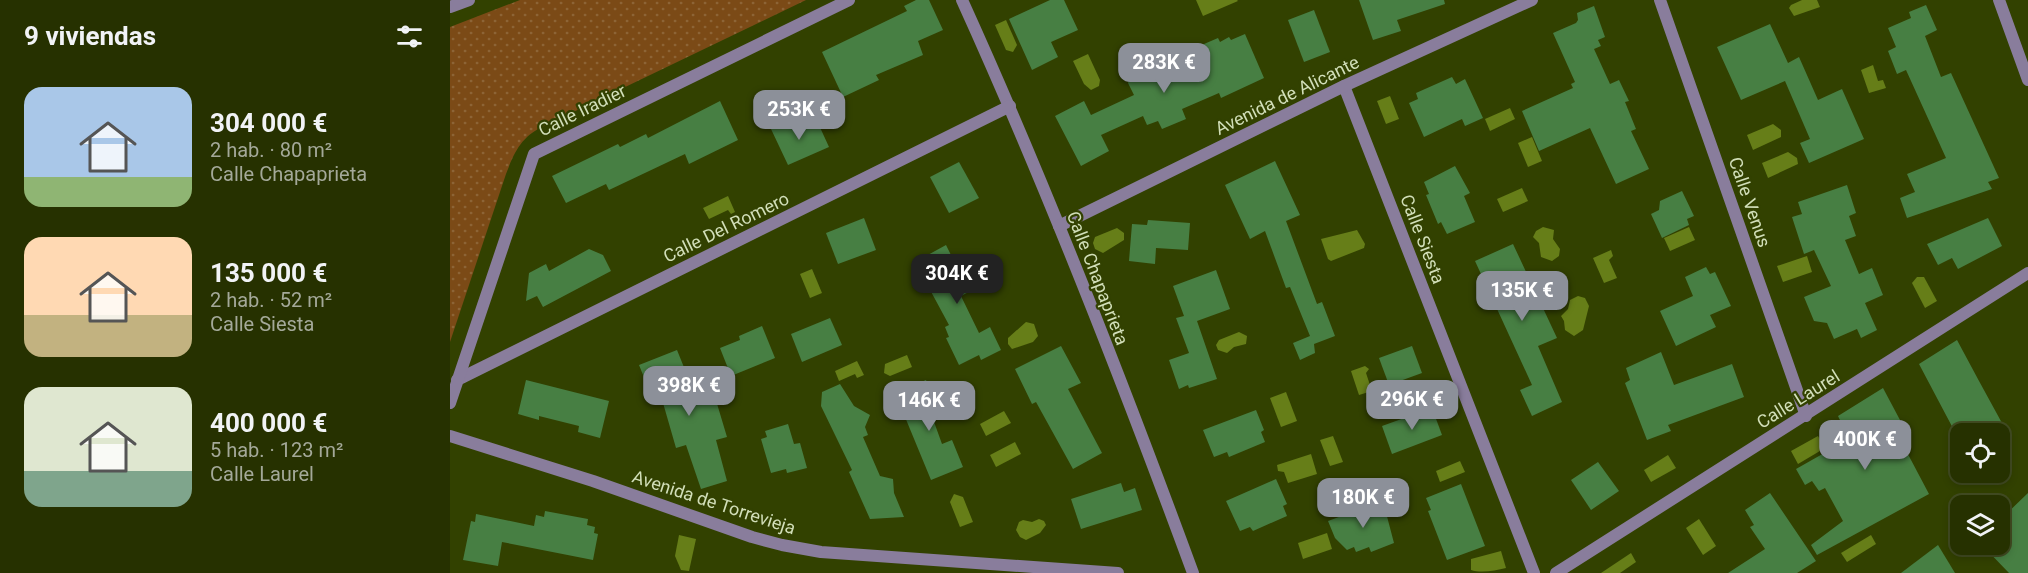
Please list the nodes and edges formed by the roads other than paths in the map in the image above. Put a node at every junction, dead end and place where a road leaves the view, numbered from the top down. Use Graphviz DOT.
graph roads {
  1 [pos="469,0"];
  2 [pos="849,0"];
  3 [pos="962,0"];
  4 [pos="1532,0"];
  5 [pos="1660,0"];
  6 [pos="1999,0"];
  7 [pos="450,8"];
  8 [pos="2028,80"];
  9 [pos="1344,86"];
  10 [pos="1010,106"];
  11 [pos="1059,226"];
  12 [pos="2028,273"];
  13 [pos="458,380"];
  14 [pos="450,403"];
  15 [pos="1806,416"];
  16 [pos="450,436"];
  17 [pos="1118,573"];
  18 [pos="1193,573"];
  19 [pos="1534,573"];
  20 [pos="1556,573"];
  1 -- 7 [label="street"];
  2 -- 13 [label="street, Calle Iradier"];
  3 -- 10 [label="street, Calle Chapaprieta"];
  4 -- 9 [label="street, Avenida de Alicante"];
  5 -- 15 [label="street, Calle Venus"];
  6 -- 8 [label="street"];
  9 -- 11 [label="street, Avenida de Alicante"];
  9 -- 19 [label="street, Calle Siesta"];
  10 -- 11 [label="street, Calle Chapaprieta"];
  10 -- 13 [label="street, Calle Del Romero"];
  11 -- 18 [label="street, Calle Chapaprieta"];
  12 -- 15 [label="street, Calle Laurel"];
  13 -- 14 [label="street, Calle Iradier"];
  15 -- 20 [label="street, Calle Laurel"];
  16 -- 17 [label="street, Avenida de Torrevieja"];
}
